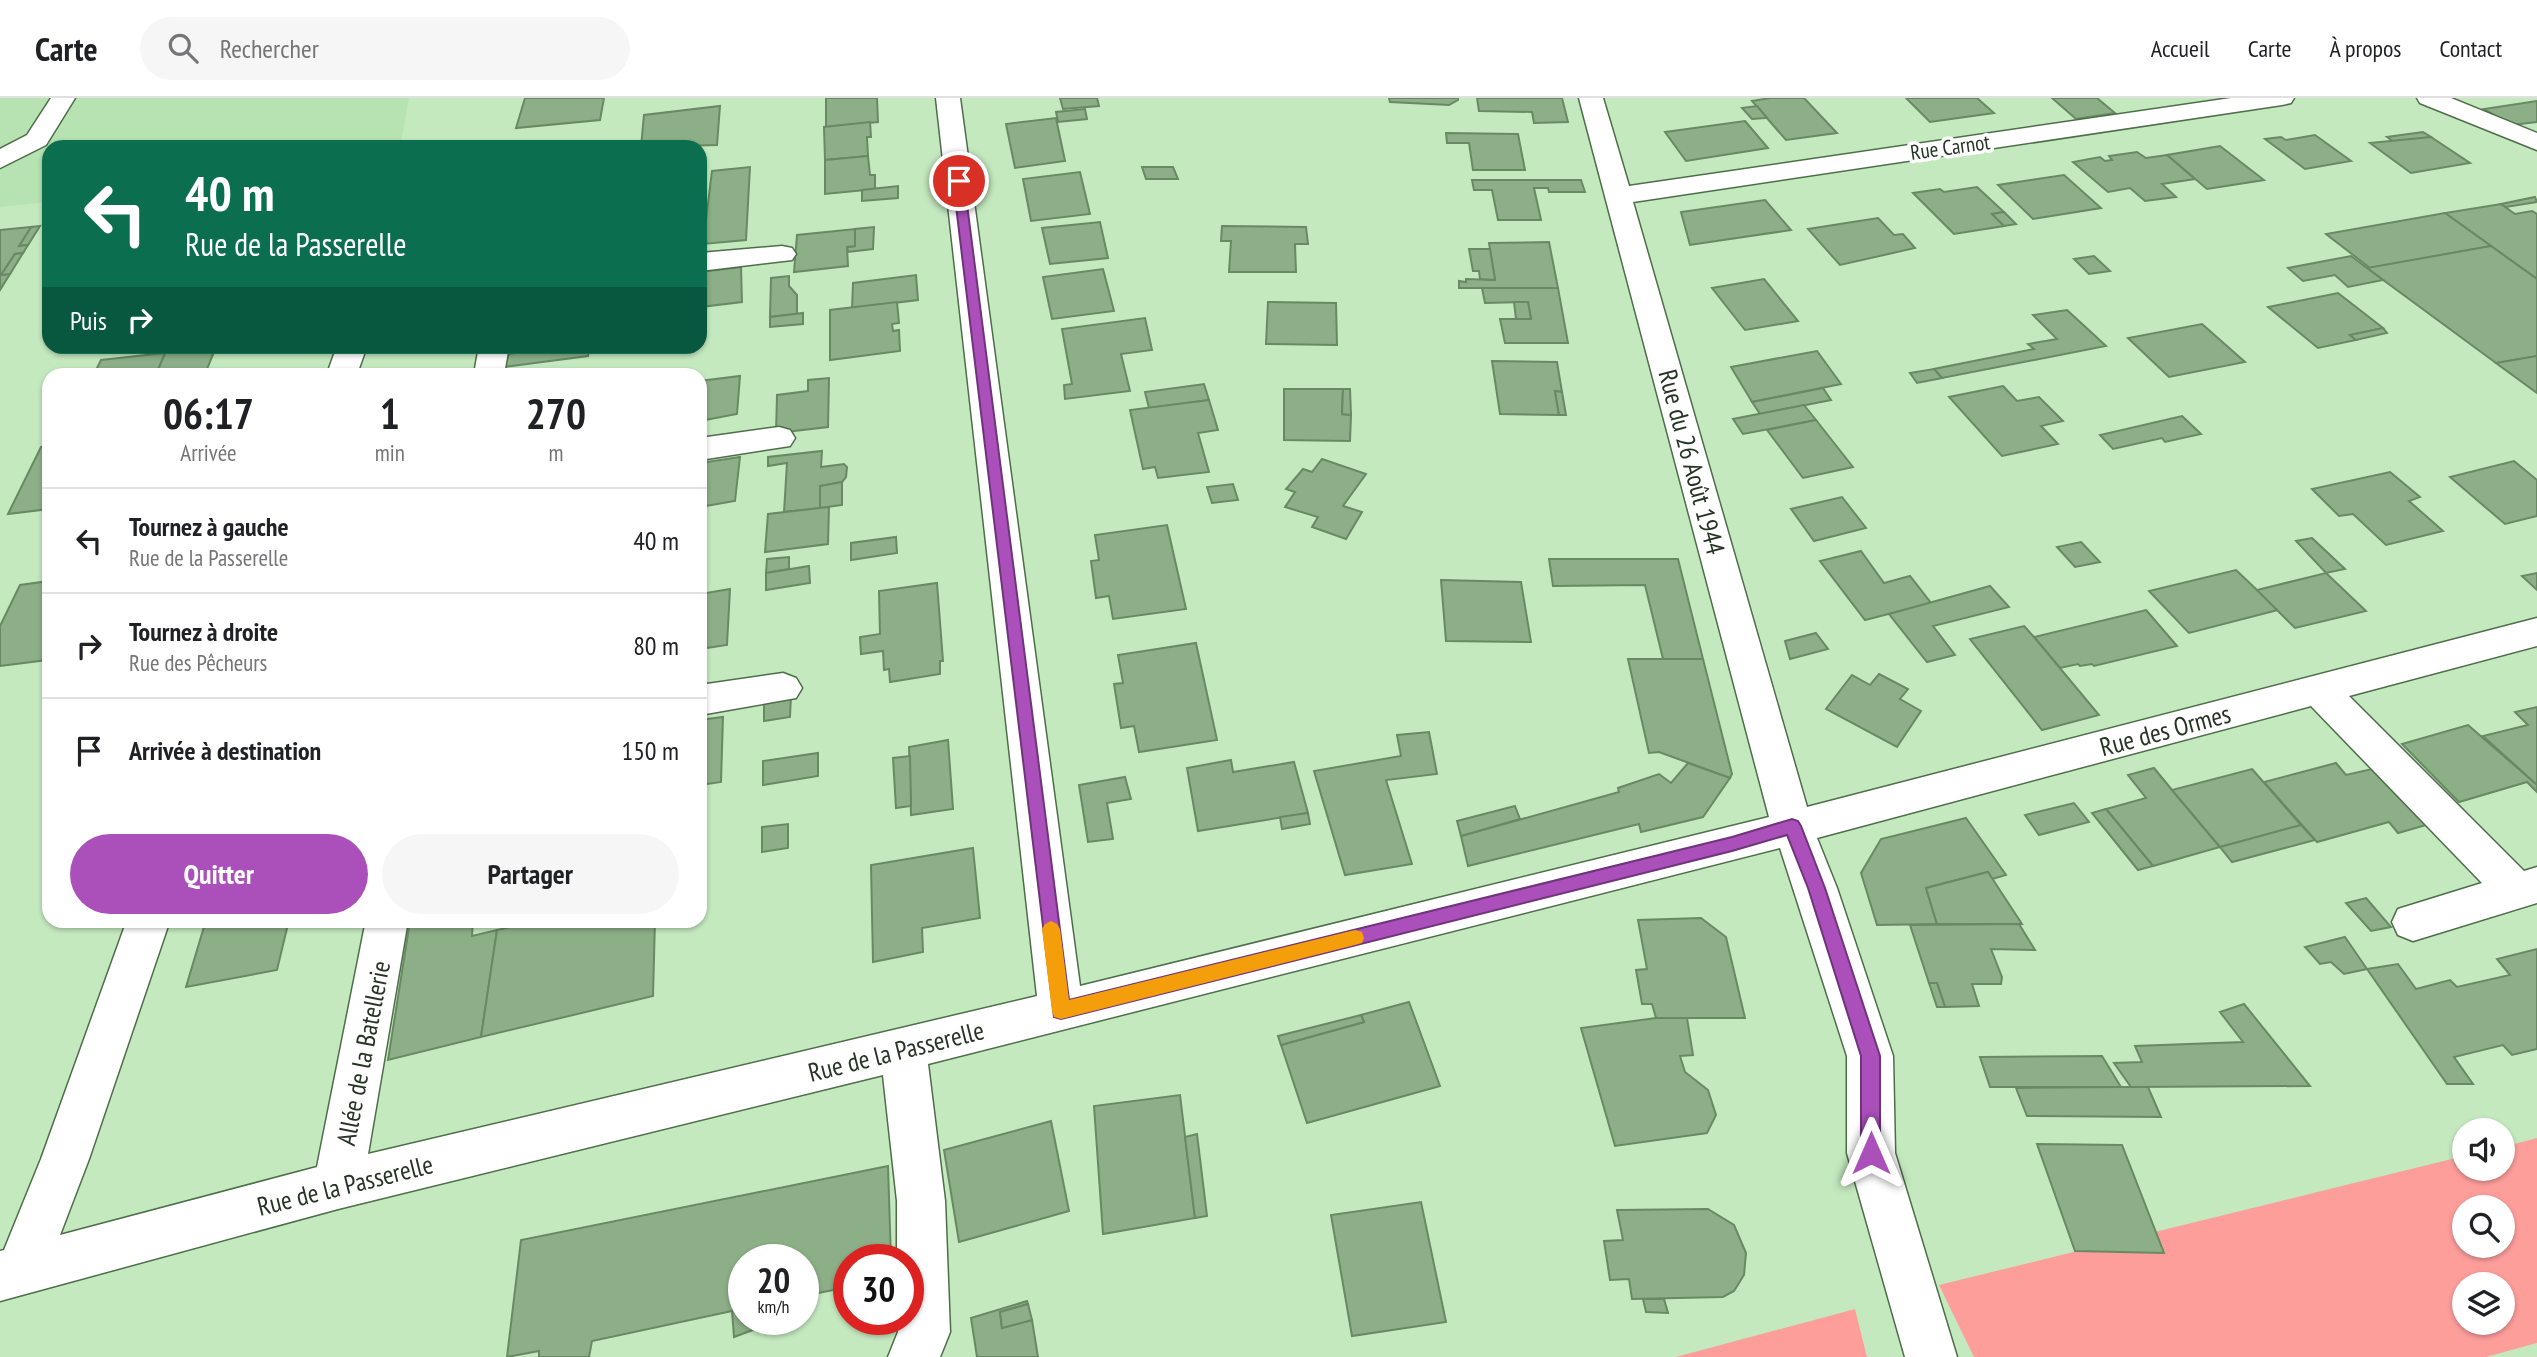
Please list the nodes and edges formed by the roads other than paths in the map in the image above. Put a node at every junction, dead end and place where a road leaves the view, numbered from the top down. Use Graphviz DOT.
graph roads {
  1 [pos="63,98"];
  2 [pos="948,98"];
  3 [pos="1591,98"];
  4 [pos="2282,98"];
  5 [pos="2429,98"];
  6 [pos="2537,142"];
  7 [pos="0,160"];
  8 [pos="1618,196"];
  9 [pos="782,254"];
  10 [pos="707,261"];
  11 [pos="779,438"];
  12 [pos="707,449"];
  13 [pos="2537,632"];
  14 [pos="783,688"];
  15 [pos="2319,690"];
  16 [pos="707,699"];
  17 [pos="1792,826"];
  18 [pos="2527,888"];
  19 [pos="2413,922"];
  20 [pos="146,928"];
  21 [pos="386,928"];
  22 [pos="1061,1011"];
  23 [pos="904,1049"];
  24 [pos="338,1185"];
  25 [pos="11,1273"];
  26 [pos="914,1357"];
  27 [pos="1931,1357"];
  1 -- 7 [label="street"];
  2 -- 22 [label="street"];
  3 -- 8 [label="street, Rue du 26 Août 1944"];
  4 -- 8 [label="street, Rue Carnot"];
  5 -- 6 [label="street"];
  8 -- 17 [label="street, Rue du 26 Août 1944"];
  9 -- 10 [label="street"];
  11 -- 12 [label="street"];
  13 -- 15 [label="street, Rue des Ormes"];
  14 -- 16 [label="street"];
  15 -- 17 [label="street, Rue des Ormes"];
  15 -- 18 [label="street"];
  17 -- 22 [label="street, Rue de la Passerelle"];
  17 -- 27 [label="street, Rue du 26 Août 1944"];
  18 -- 19 [label="street"];
  20 -- 25 [label="street"];
  21 -- 24 [label="street, Allée de la Batellerie"];
  22 -- 23 [label="street, Rue de la Passerelle"];
  23 -- 24 [label="street, Rue de la Passerelle"];
  23 -- 26 [label="street"];
  24 -- 25 [label="street, Rue de la Passerelle"];
}
